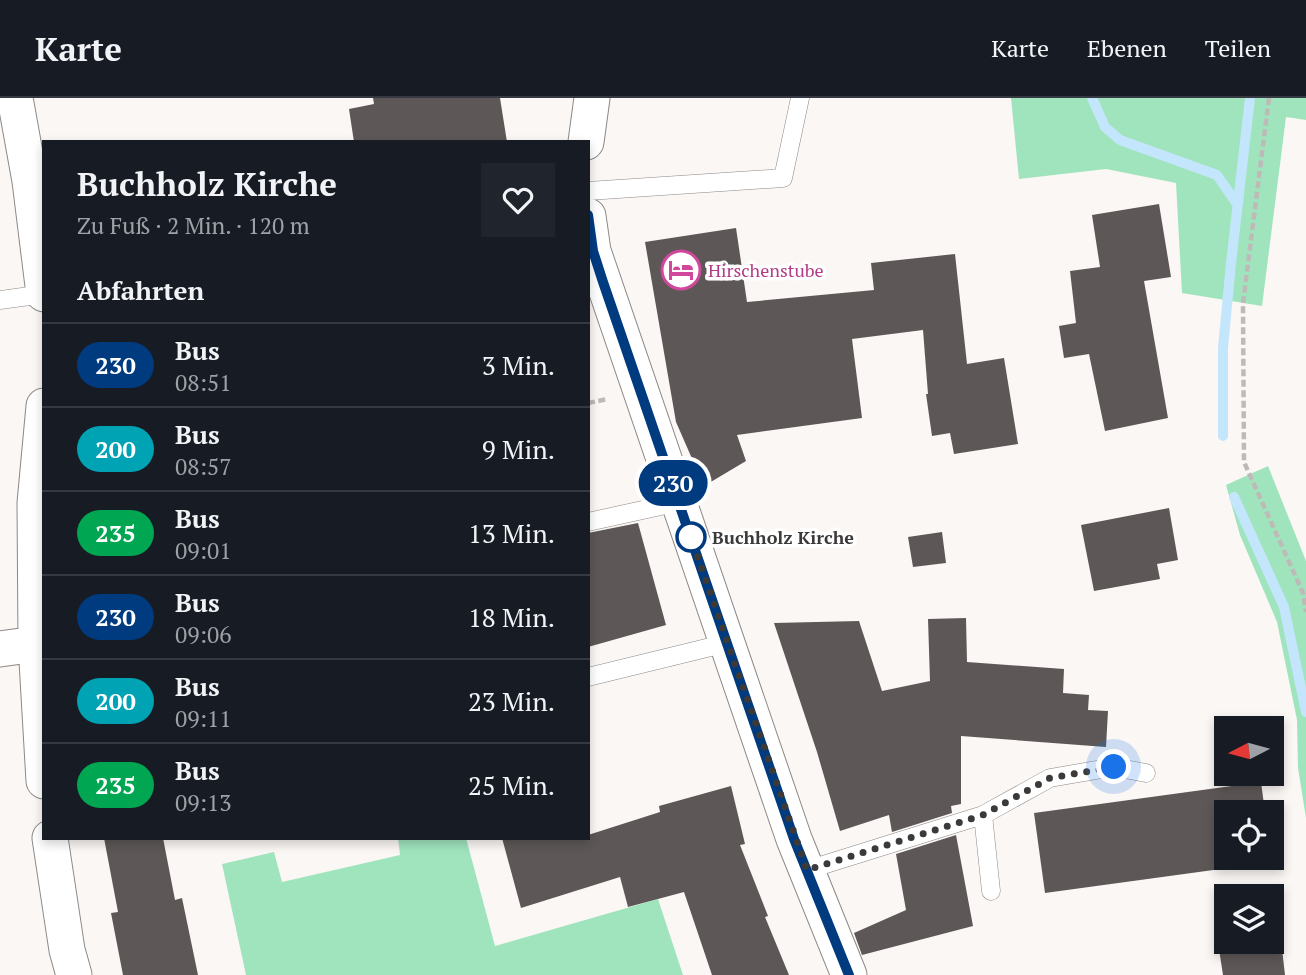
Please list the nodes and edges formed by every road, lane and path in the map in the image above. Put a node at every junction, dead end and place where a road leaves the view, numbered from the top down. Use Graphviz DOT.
graph roads {
  1 [pos="15,98"];
  2 [pos="592,98"];
  3 [pos="800,98"];
  4 [pos="1269,98"];
  5 [pos="586,140"];
  6 [pos="590,191"];
  7 [pos="590,230"];
  8 [pos="42,278"];
  9 [pos="596,283"];
  10 [pos="42,294"];
  11 [pos="0,300"];
  12 [pos="42,428"];
  13 [pos="679,502"];
  14 [pos="590,522"];
  15 [pos="1306,612"];
  16 [pos="727,643"];
  17 [pos="36,644"];
  18 [pos="0,649"];
  19 [pos="590,677"];
  20 [pos="42,753"];
  21 [pos="1146,773"];
  22 [pos="983,815"];
  23 [pos="50,840"];
  24 [pos="807,870"];
  25 [pos="991,891"];
  26 [pos="74,975"];
  27 [pos="849,975"];
  1 -- 8 [label="street"];
  2 -- 5 [label="street"];
  3 -- 6 [label="lane"];
  4 -- 15 [label="path"];
  7 -- 9 [label="street"];
  9 -- 13 [label="street"];
  10 -- 11 [label="lane"];
  12 -- 17 [label="street"];
  13 -- 14 [label="lane"];
  13 -- 16 [label="street"];
  16 -- 19 [label="lane"];
  16 -- 24 [label="street"];
  17 -- 18 [label="street"];
  17 -- 20 [label="street"];
  21 -- 22 [label="lane"];
  22 -- 24 [label="lane"];
  22 -- 25 [label="lane"];
  23 -- 26 [label="street"];
  24 -- 27 [label="street"];
}
